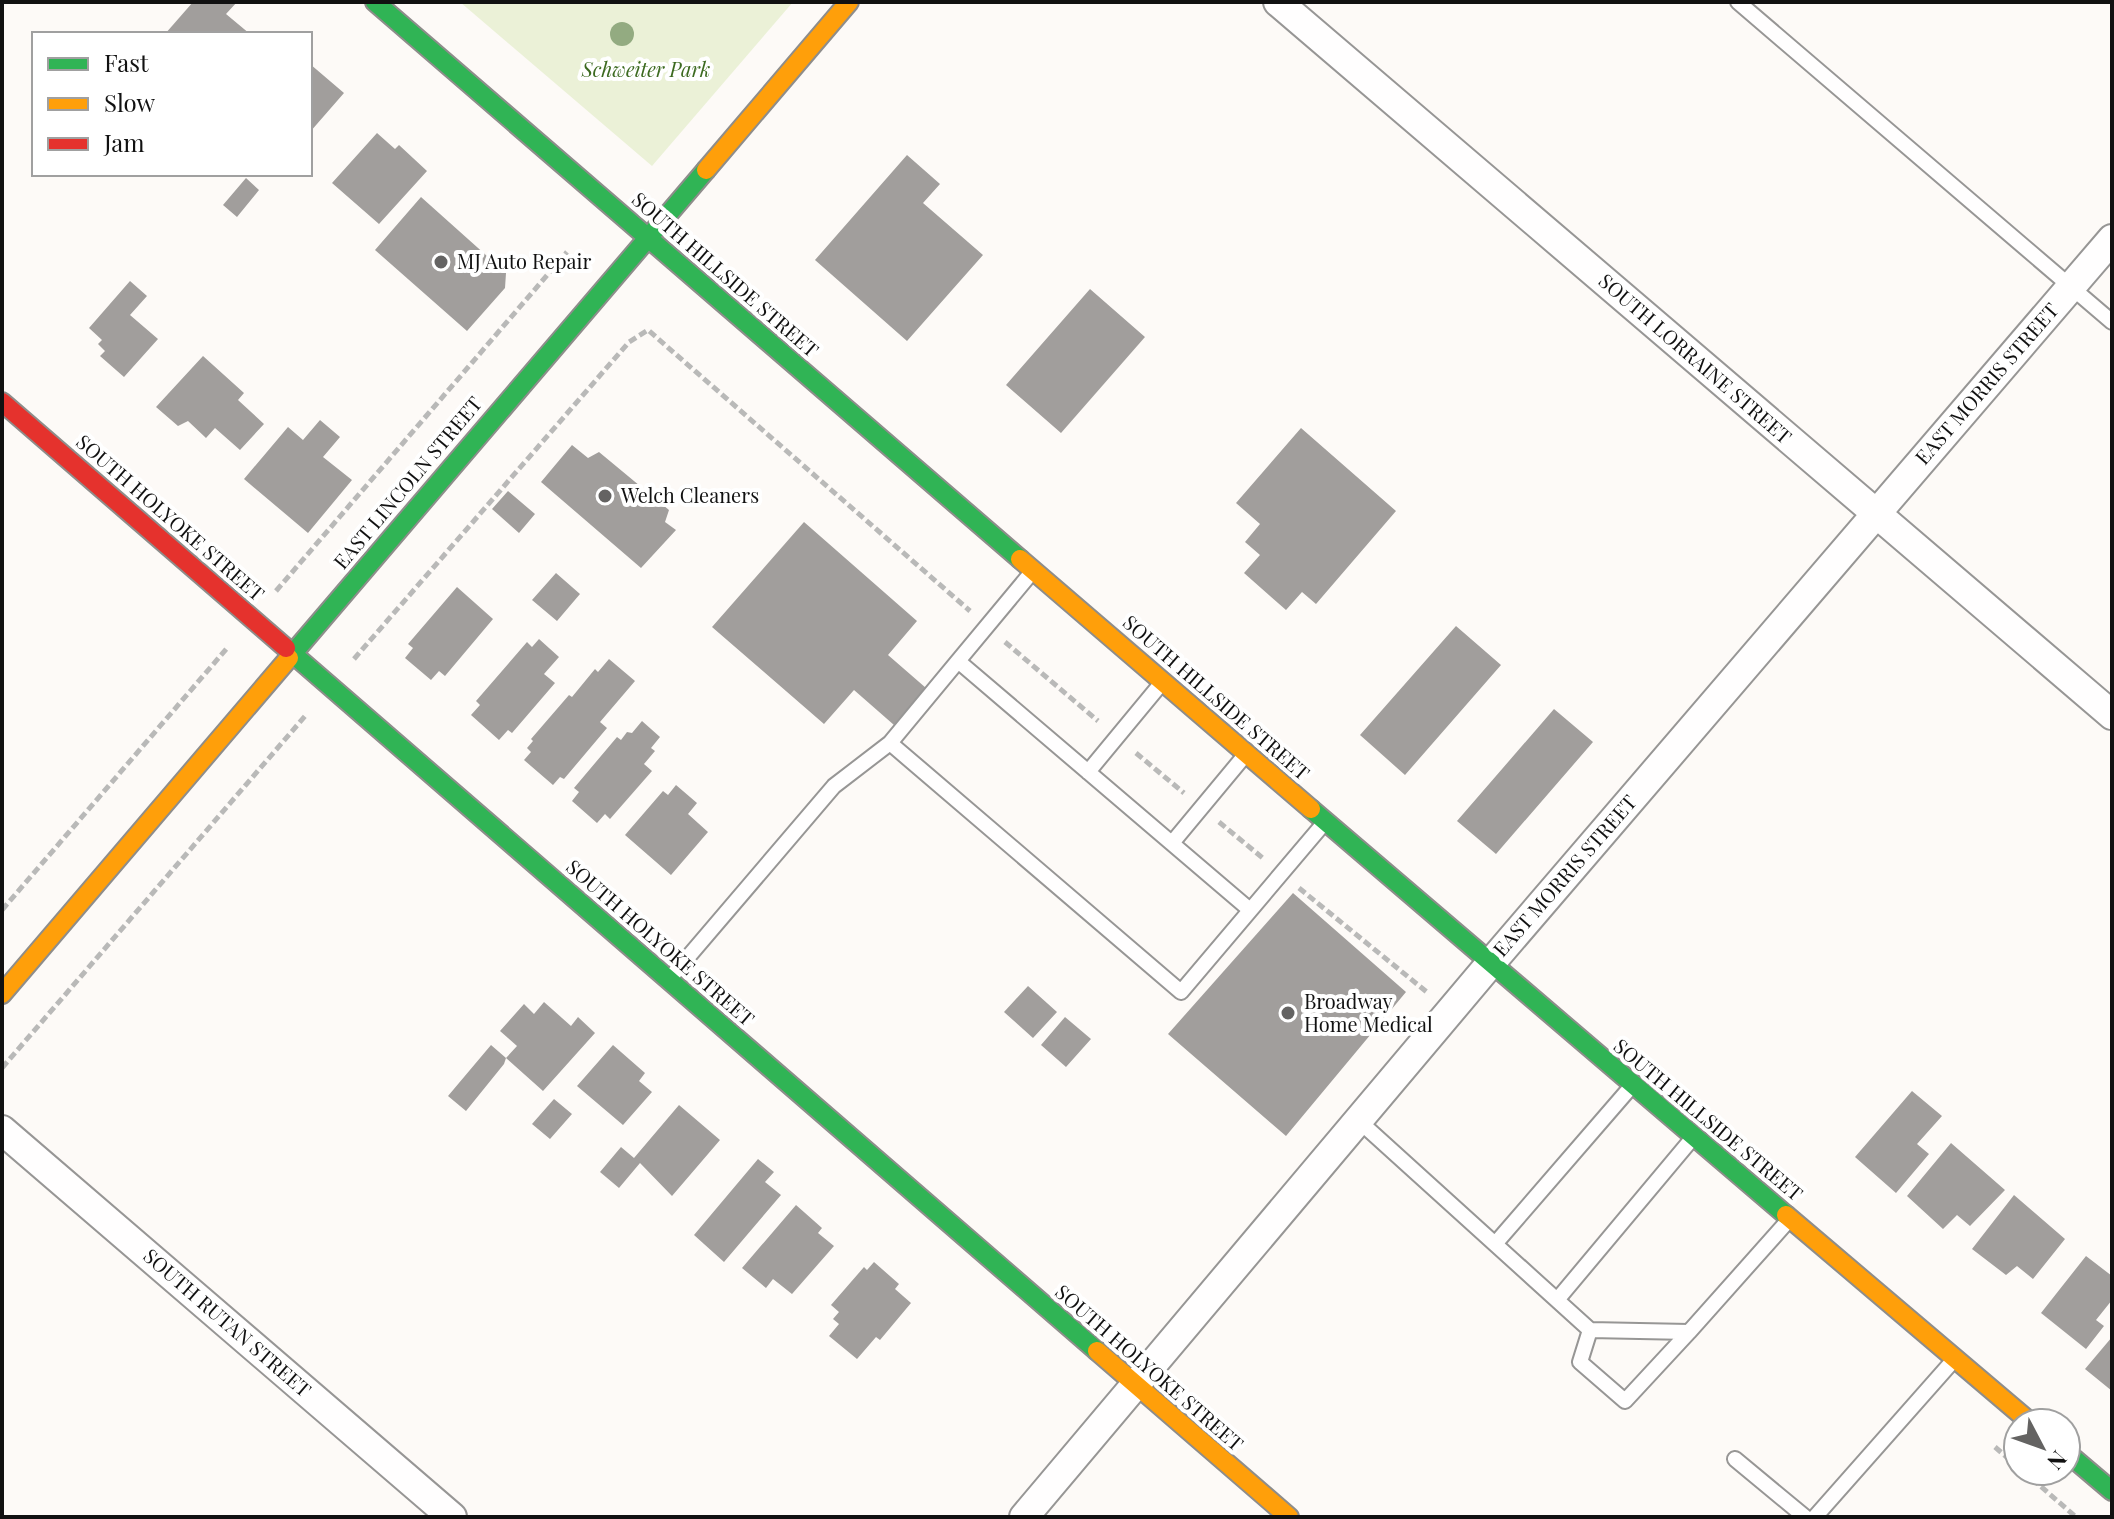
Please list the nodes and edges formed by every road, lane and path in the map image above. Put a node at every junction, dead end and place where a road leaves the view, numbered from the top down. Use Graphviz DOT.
graph roads {
  1 [pos="375,2"];
  2 [pos="849,2"];
  3 [pos="1278,2"];
  4 [pos="1738,2"];
  5 [pos="647,237"];
  6 [pos="2112,239"];
  7 [pos="567,252"];
  8 [pos="2071,287"];
  9 [pos="2112,322"];
  10 [pos="648,330"];
  11 [pos="2,402"];
  12 [pos="1876,514"];
  13 [pos="1034,571"];
  14 [pos="253,618"];
  15 [pos="987,626"];
  16 [pos="293,653"];
  17 [pos="958,661"];
  18 [pos="1163,682"];
  19 [pos="2112,715"];
  20 [pos="1117,737"];
  21 [pos="890,743"];
  22 [pos="1246,754"];
  23 [pos="1088,772"];
  24 [pos="1201,807"];
  25 [pos="1325,822"];
  26 [pos="1172,843"];
  27 [pos="1281,873"];
  28 [pos="2,910"];
  29 [pos="1250,910"];
  30 [pos="1490,964"];
  31 [pos="668,980"];
  32 [pos="2,994"];
  33 [pos="1456,1004"];
  34 [pos="1633,1085"];
  35 [pos="1358,1120"];
  36 [pos="2,1130"];
  37 [pos="1694,1137"];
  38 [pos="1790,1218"];
  39 [pos="1495,1244"];
  40 [pos="1557,1300"];
  41 [pos="1590,1330"];
  42 [pos="1689,1332"];
  43 [pos="1955,1358"];
  44 [pos="1136,1386"];
  45 [pos="2012,1407"];
  46 [pos="1984,1438"];
  47 [pos="2002,1453"];
  48 [pos="1735,1459"];
  49 [pos="2082,1466"];
  50 [pos="2041,1487"];
  51 [pos="2112,1491"];
  52 [pos="452,1517"];
  53 [pos="1024,1517"];
  54 [pos="1289,1517"];
  55 [pos="1805,1517"];
  56 [pos="1815,1517"];
  57 [pos="2076,1517"];
  1 -- 5 [label="street, SOUTH HILLSIDE STREET"];
  2 -- 5 [label="street, EAST LINCOLN STREET"];
  3 -- 12 [label="street, SOUTH LORRAINE STREET"];
  4 -- 8 [label="lane"];
  5 -- 13 [label="street, SOUTH HILLSIDE STREET"];
  5 -- 16 [label="street, EAST LINCOLN STREET"];
  6 -- 8 [label="street, EAST MORRIS STREET"];
  7 -- 14 [label="path"];
  8 -- 9 [label="lane"];
  8 -- 12 [label="street, EAST MORRIS STREET"];
  10 -- 15 [label="path"];
  11 -- 14 [label="street, SOUTH HOLYOKE STREET"];
  12 -- 19 [label="street, SOUTH LORRAINE STREET"];
  12 -- 30 [label="street, EAST MORRIS STREET"];
  13 -- 15 [label="lane"];
  13 -- 18 [label="street, SOUTH HILLSIDE STREET"];
  14 -- 16 [label="street, SOUTH HOLYOKE STREET"];
  14 -- 28 [label="path"];
  15 -- 17 [label="lane"];
  15 -- 20 [label="path"];
  16 -- 31 [label="street, SOUTH HOLYOKE STREET"];
  16 -- 32 [label="street, EAST LINCOLN STREET"];
  17 -- 21 [label="lane"];
  17 -- 23 [label="lane"];
  18 -- 20 [label="lane"];
  18 -- 22 [label="street, SOUTH HILLSIDE STREET"];
  20 -- 23 [label="lane"];
  20 -- 24 [label="path"];
  21 -- 29 [label="lane"];
  21 -- 31 [label="lane"];
  22 -- 24 [label="lane"];
  22 -- 25 [label="street, SOUTH HILLSIDE STREET"];
  23 -- 26 [label="lane"];
  24 -- 26 [label="lane"];
  24 -- 27 [label="path"];
  25 -- 27 [label="lane"];
  25 -- 30 [label="street, SOUTH HILLSIDE STREET"];
  26 -- 29 [label="lane"];
  27 -- 29 [label="lane"];
  27 -- 33 [label="path"];
  30 -- 33 [label="street, EAST MORRIS STREET"];
  30 -- 34 [label="street, SOUTH HILLSIDE STREET"];
  31 -- 44 [label="street, SOUTH HOLYOKE STREET"];
  33 -- 35 [label="street, EAST MORRIS STREET"];
  34 -- 37 [label="street, SOUTH HILLSIDE STREET"];
  34 -- 39 [label="lane"];
  35 -- 39 [label="lane"];
  35 -- 44 [label="street, EAST MORRIS STREET"];
  36 -- 52 [label="street, SOUTH RUTAN STREET"];
  37 -- 38 [label="street, SOUTH HILLSIDE STREET"];
  37 -- 40 [label="lane"];
  38 -- 42 [label="lane"];
  38 -- 43 [label="street, SOUTH HILLSIDE STREET"];
  39 -- 40 [label="lane"];
  40 -- 41 [label="lane"];
  41 -- 42 [label="lane"];
  41 -- 42 [label="lane"];
  43 -- 45 [label="street, SOUTH HILLSIDE STREET"];
  43 -- 56 [label="lane"];
  44 -- 53 [label="street, EAST MORRIS STREET"];
  44 -- 54 [label="street, SOUTH HOLYOKE STREET"];
  46 -- 47 [label="path"];
  48 -- 55 [label="lane"];
  49 -- 51 [label="street"];
  50 -- 57 [label="path"];
}
